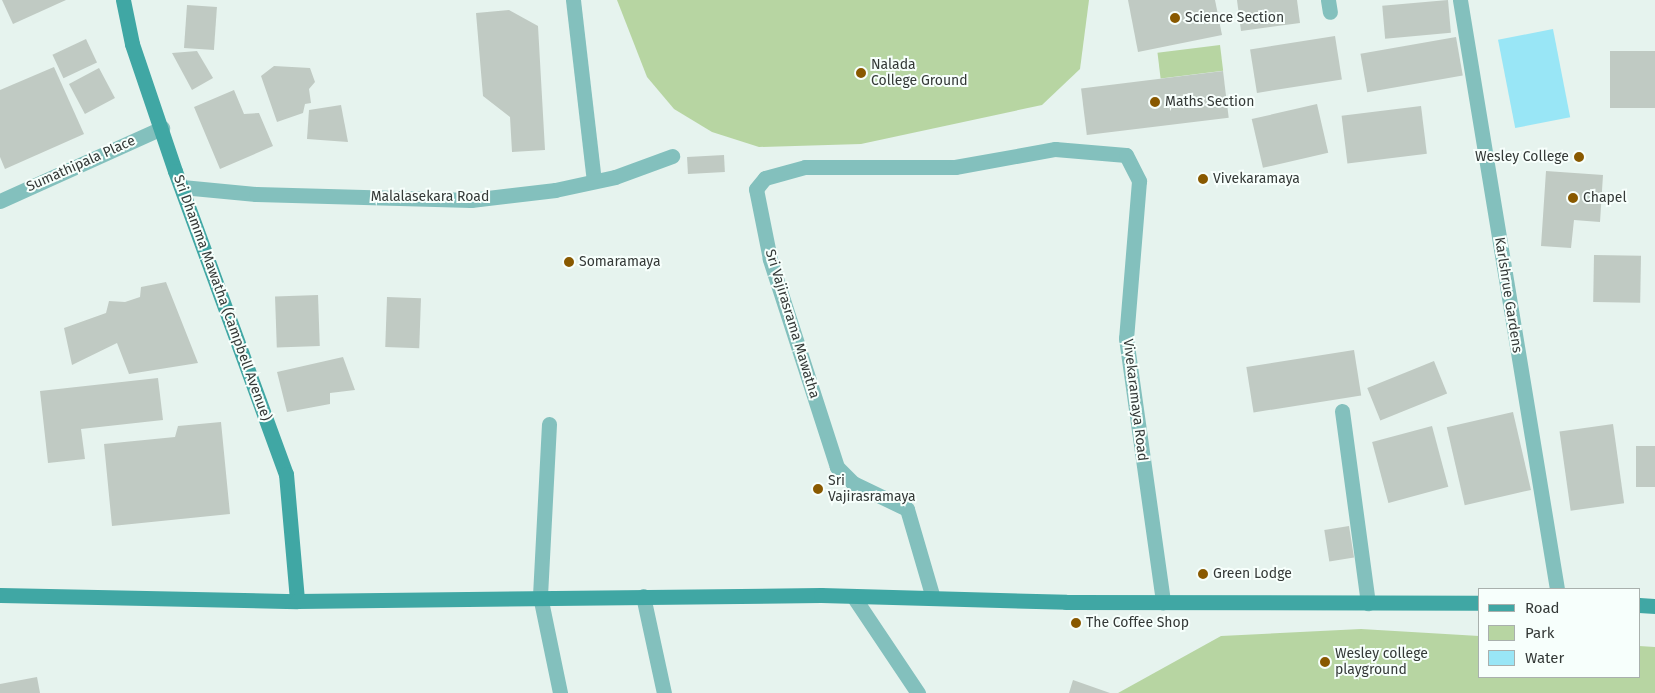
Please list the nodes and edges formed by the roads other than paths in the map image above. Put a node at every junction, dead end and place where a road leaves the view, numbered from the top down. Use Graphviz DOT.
graph roads {
  1 [pos="123,0"];
  2 [pos="573,0"];
  3 [pos="1460,0"];
  4 [pos="162,128"];
  5 [pos="672,156"];
  6 [pos="1136,167"];
  7 [pos="594,181"];
  8 [pos="182,187"];
  9 [pos="0,201"];
  10 [pos="1342,411"];
  11 [pos="549,424"];
  12 [pos="1557,588"];
  13 [pos="0,595"];
  14 [pos="540,596"];
  15 [pos="643,596"];
  16 [pos="852,596"];
  17 [pos="933,598"];
  18 [pos="297,601"];
  19 [pos="1163,602"];
  20 [pos="1478,602"];
  21 [pos="1368,603"];
  22 [pos="560,693"];
  23 [pos="664,693"];
  24 [pos="918,693"];
  1 -- 4 [label="main road, Sri Dhamma Mawatha (Campbell Avenue)"];
  2 -- 7 [label="street"];
  3 -- 12 [label="street, Karlshrue Gardens"];
  4 -- 8 [label="main road, Sri Dhamma Mawatha (Campbell Avenue)"];
  4 -- 9 [label="street, Sumathipala Place"];
  5 -- 7 [label="street, Malalasekara Road"];
  6 -- 17 [label="street, Sri Vajirasrama Mawatha"];
  6 -- 19 [label="street, Vivekaramaya Road"];
  7 -- 8 [label="street, Malalasekara Road"];
  8 -- 18 [label="main road, Sri Dhamma Mawatha (Campbell Avenue)"];
  10 -- 21 [label="street"];
  11 -- 14 [label="street"];
  13 -- 18 [label="main road"];
  14 -- 15 [label="main road"];
  14 -- 18 [label="main road"];
  14 -- 22 [label="street"];
  15 -- 16 [label="main road"];
  15 -- 23 [label="street"];
  16 -- 17 [label="main road"];
  16 -- 24 [label="street"];
  17 -- 19 [label="main road"];
  19 -- 21 [label="main road"];
  20 -- 21 [label="main road"];
}
